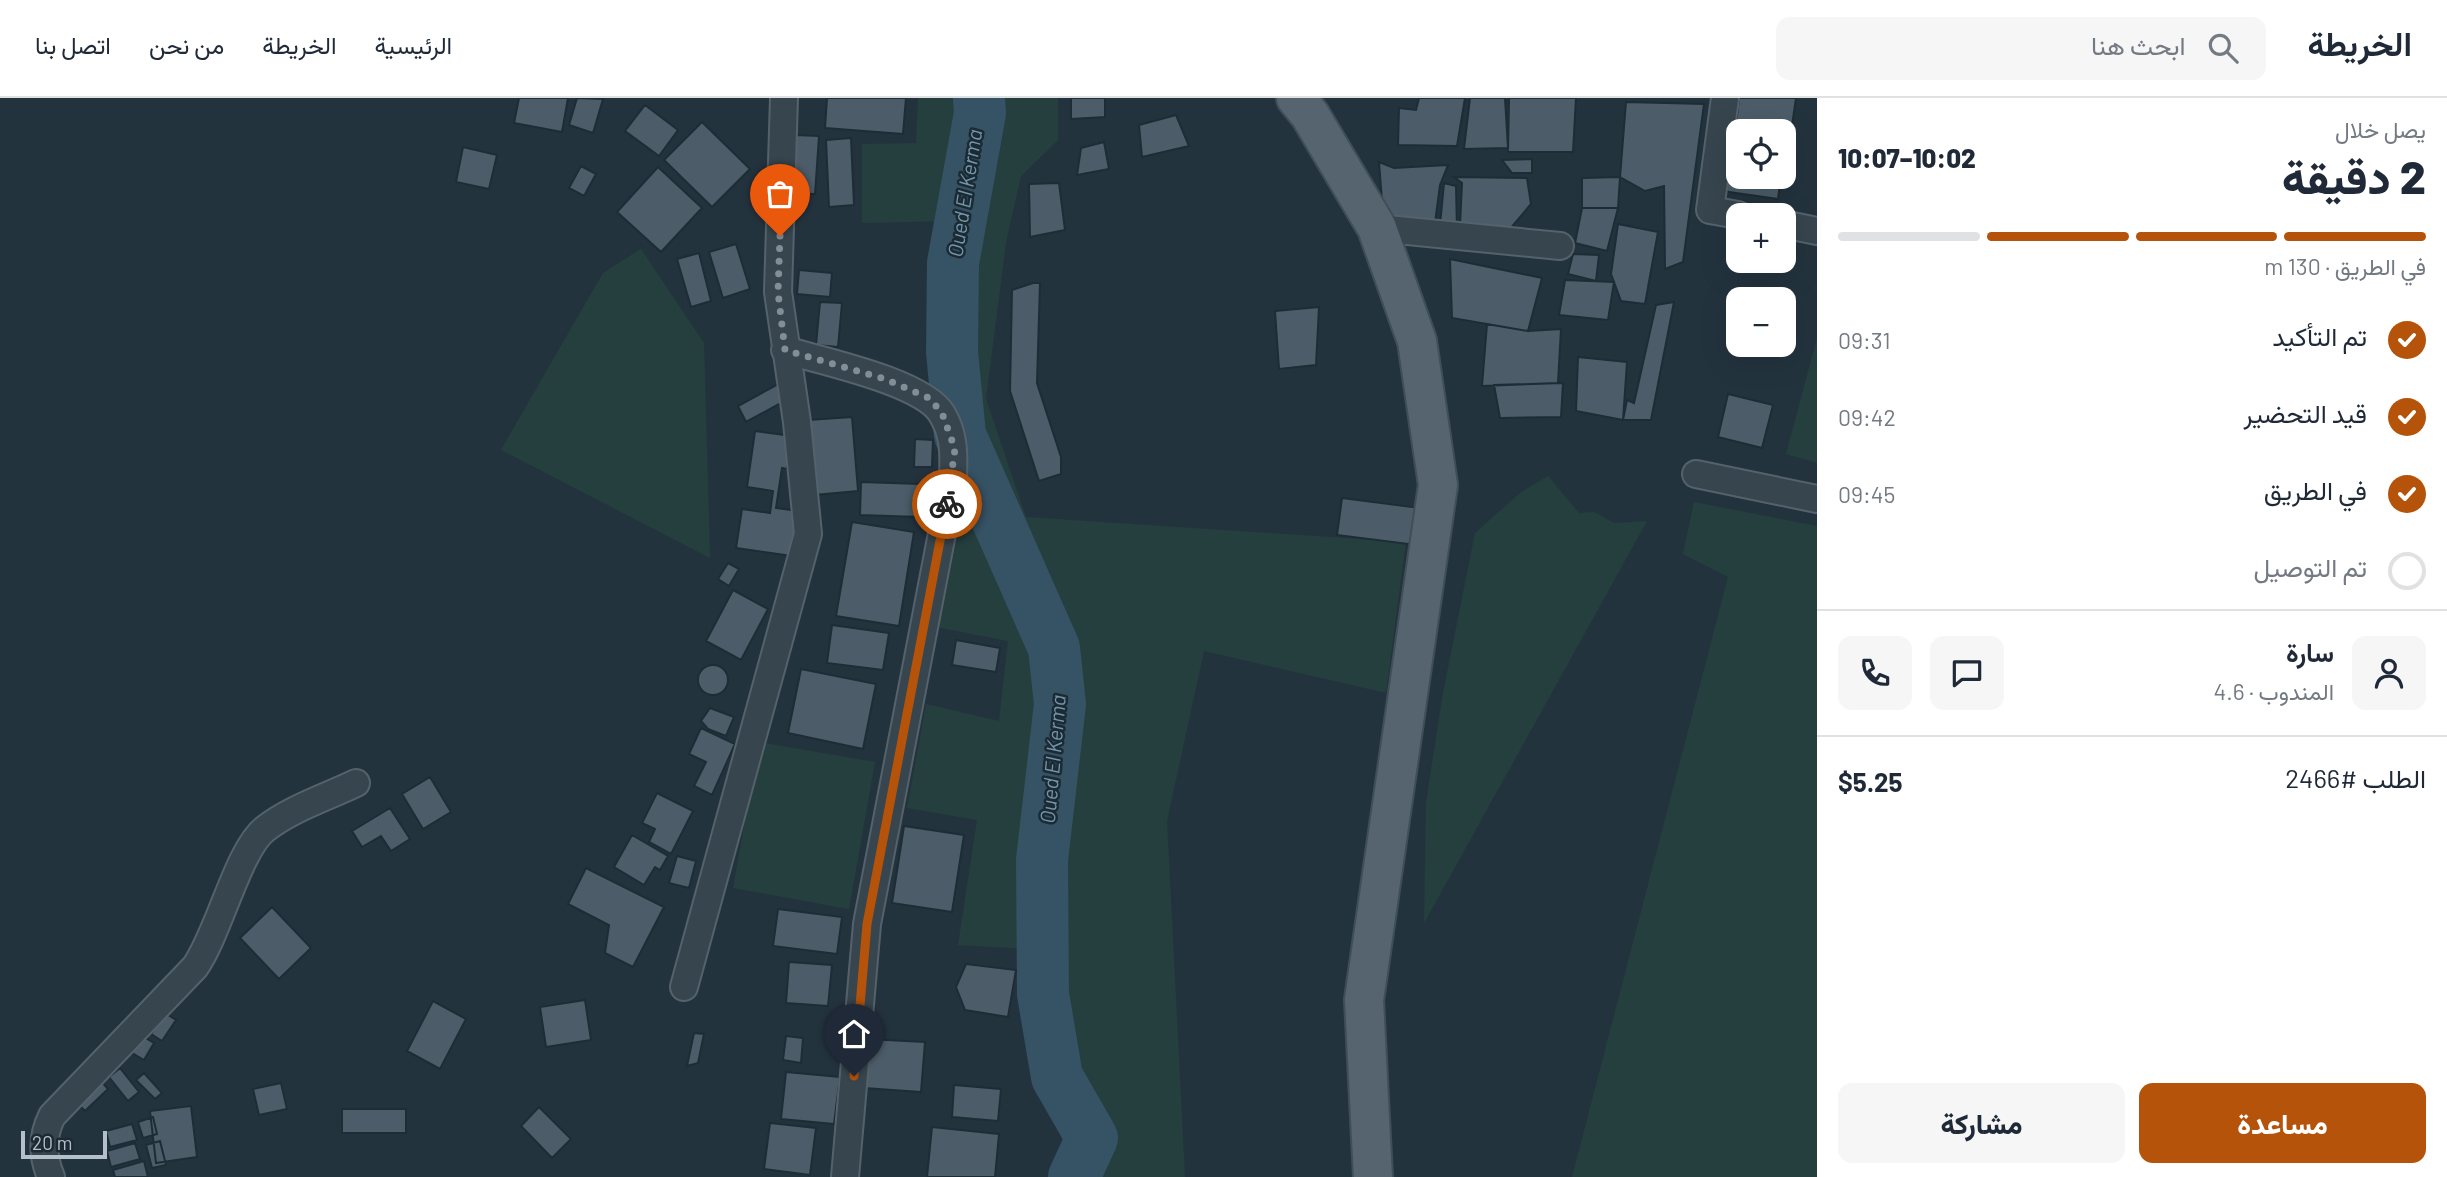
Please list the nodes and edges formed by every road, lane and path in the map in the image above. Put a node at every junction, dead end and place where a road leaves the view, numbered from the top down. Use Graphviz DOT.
graph roads {
  1 [pos="784,98"];
  2 [pos="1296,98"];
  3 [pos="1725,98"];
  4 [pos="1726,213"];
  5 [pos="1796,227"];
  6 [pos="1377,228"];
  7 [pos="1817,231"];
  8 [pos="1560,246"];
  9 [pos="785,350"];
  10 [pos="1696,474"];
  11 [pos="1817,499"];
  12 [pos="356,783"];
  13 [pos="684,988"];
  14 [pos="51,1177"];
  15 [pos="845,1177"];
  16 [pos="1373,1177"];
  1 -- 9 [label="street"];
  2 -- 6 [label="main road"];
  3 -- 4 [label="street"];
  5 -- 7 [label="street"];
  6 -- 8 [label="street"];
  6 -- 16 [label="main road"];
  9 -- 13 [label="street"];
  9 -- 15 [label="street"];
  10 -- 11 [label="street"];
  12 -- 14 [label="street"];
}
